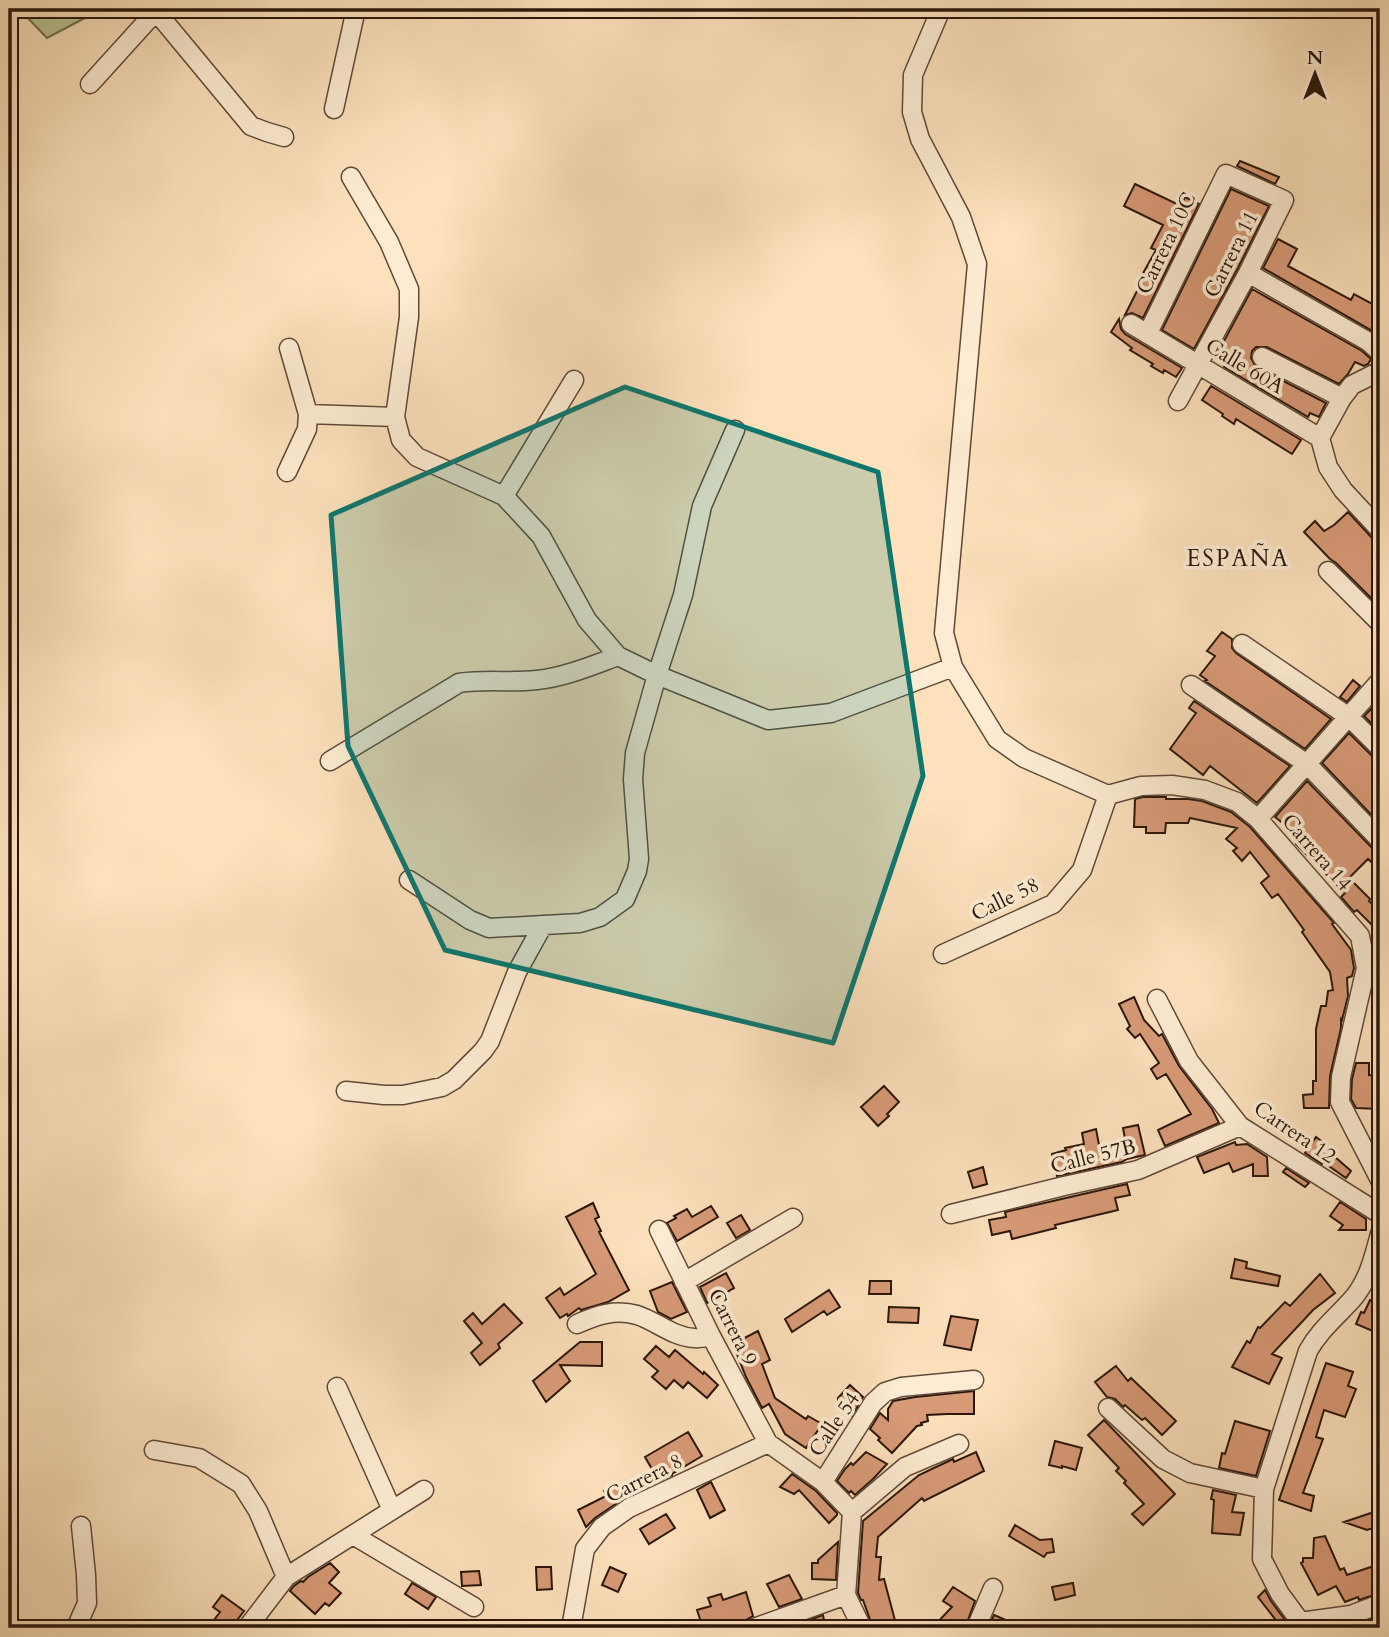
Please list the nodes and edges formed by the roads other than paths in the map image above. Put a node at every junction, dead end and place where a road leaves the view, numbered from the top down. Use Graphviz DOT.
graph roads {
  1 [pos="356,9"];
  2 [pos="941,9"];
  3 [pos="156,10"];
  4 [pos="90,84"];
  5 [pos="334,108"];
  6 [pos="284,137"];
  7 [pos="351,177"];
  8 [pos="1284,200"];
  9 [pos="1248,274"];
  10 [pos="1130,324"];
  11 [pos="1148,333"];
  12 [pos="1375,347"];
  13 [pos="289,348"];
  14 [pos="1262,357"];
  15 [pos="1199,365"];
  16 [pos="1380,369"];
  17 [pos="574,380"];
  18 [pos="1342,398"];
  19 [pos="1178,401"];
  20 [pos="308,414"];
  21 [pos="395,417"];
  22 [pos="734,429"];
  23 [pos="1320,438"];
  24 [pos="287,472"];
  25 [pos="504,496"];
  26 [pos="1380,530"];
  27 [pos="1328,571"];
  28 [pos="1380,623"];
  29 [pos="1242,644"];
  30 [pos="618,656"];
  31 [pos="953,667"];
  32 [pos="657,675"];
  33 [pos="1380,681"];
  34 [pos="1191,685"];
  35 [pos="1349,717"];
  36 [pos="1380,748"];
  37 [pos="330,761"];
  38 [pos="1307,764"];
  39 [pos="1108,795"];
  40 [pos="1258,819"];
  41 [pos="1380,839"];
  42 [pos="409,880"];
  43 [pos="543,925"];
  44 [pos="943,954"];
  45 [pos="1157,999"];
  46 [pos="346,1091"];
  47 [pos="1240,1126"];
  48 [pos="1380,1180"];
  49 [pos="951,1214"];
  50 [pos="1380,1214"];
  51 [pos="793,1218"];
  52 [pos="659,1230"];
  53 [pos="1380,1234"];
  54 [pos="684,1282"];
  55 [pos="577,1324"];
  56 [pos="711,1336"];
  57 [pos="974,1380"];
  58 [pos="337,1387"];
  59 [pos="1108,1408"];
  60 [pos="768,1443"];
  61 [pos="959,1444"];
  62 [pos="155,1450"];
  63 [pos="823,1482"];
  64 [pos="1264,1489"];
  65 [pos="424,1490"];
  66 [pos="392,1510"];
  67 [pos="852,1512"];
  68 [pos="80,1526"];
  69 [pos="354,1535"];
  70 [pos="286,1577"];
  71 [pos="993,1588"];
  72 [pos="846,1595"];
  73 [pos="1380,1604"];
  74 [pos="474,1607"];
  75 [pos="1353,1621"];
  76 [pos="1303,1625"];
  77 [pos="76,1628"];
  78 [pos="247,1628"];
  79 [pos="571,1628"];
  80 [pos="754,1628"];
  81 [pos="862,1628"];
  82 [pos="976,1628"];
  1 -- 5 [label="street"];
  2 -- 31 [label="street"];
  3 -- 4 [label="street"];
  3 -- 6 [label="street"];
  7 -- 21 [label="street"];
  8 -- 9 [label="street, Carrera 11"];
  8 -- 11 [label="street, Carrera 10C"];
  9 -- 12 [label="street"];
  9 -- 15 [label="street, Carrera 11"];
  10 -- 11 [label="street, Calle 60A"];
  11 -- 15 [label="street, Calle 60A"];
  13 -- 20 [label="street"];
  14 -- 18 [label="street"];
  15 -- 19 [label="street, Carrera 11"];
  15 -- 23 [label="street, Calle 60A"];
  16 -- 18 [label="street"];
  17 -- 25 [label="street"];
  18 -- 23 [label="street"];
  20 -- 21 [label="street"];
  20 -- 24 [label="street"];
  21 -- 25 [label="street"];
  22 -- 32 [label="street"];
  23 -- 26 [label="street"];
  25 -- 30 [label="street"];
  27 -- 28 [label="street"];
  29 -- 35 [label="street"];
  30 -- 32 [label="street"];
  30 -- 37 [label="street"];
  31 -- 32 [label="street"];
  31 -- 39 [label="street"];
  32 -- 43 [label="street"];
  33 -- 35 [label="street"];
  34 -- 38 [label="street"];
  35 -- 36 [label="street"];
  35 -- 38 [label="street"];
  38 -- 40 [label="street"];
  38 -- 41 [label="street"];
  39 -- 40 [label="street, Carrera 14"];
  39 -- 44 [label="street, Calle 58"];
  40 -- 48 [label="street, Carrera 14"];
  42 -- 43 [label="street"];
  43 -- 46 [label="street"];
  45 -- 47 [label="street, Carrera 12"];
  47 -- 49 [label="street, Calle 57B"];
  47 -- 50 [label="street, Carrera 12"];
  51 -- 54 [label="street"];
  52 -- 54 [label="street, Carrera 9"];
  53 -- 64 [label="street"];
  54 -- 56 [label="street, Carrera 9"];
  55 -- 56 [label="street"];
  56 -- 60 [label="street, Carrera 9"];
  57 -- 63 [label="street, Calle 54"];
  58 -- 66 [label="street"];
  59 -- 64 [label="street"];
  60 -- 63 [label="street"];
  60 -- 79 [label="street, Carrera 8"];
  61 -- 67 [label="street"];
  62 -- 70 [label="street"];
  63 -- 67 [label="street"];
  64 -- 76 [label="street"];
  65 -- 66 [label="street"];
  66 -- 69 [label="street"];
  67 -- 72 [label="street"];
  68 -- 77 [label="street"];
  69 -- 70 [label="street"];
  69 -- 74 [label="street"];
  70 -- 78 [label="street"];
  71 -- 82 [label="street"];
  72 -- 80 [label="street"];
  72 -- 81 [label="street"];
  73 -- 75 [label="street"];
  75 -- 76 [label="street"];
}
